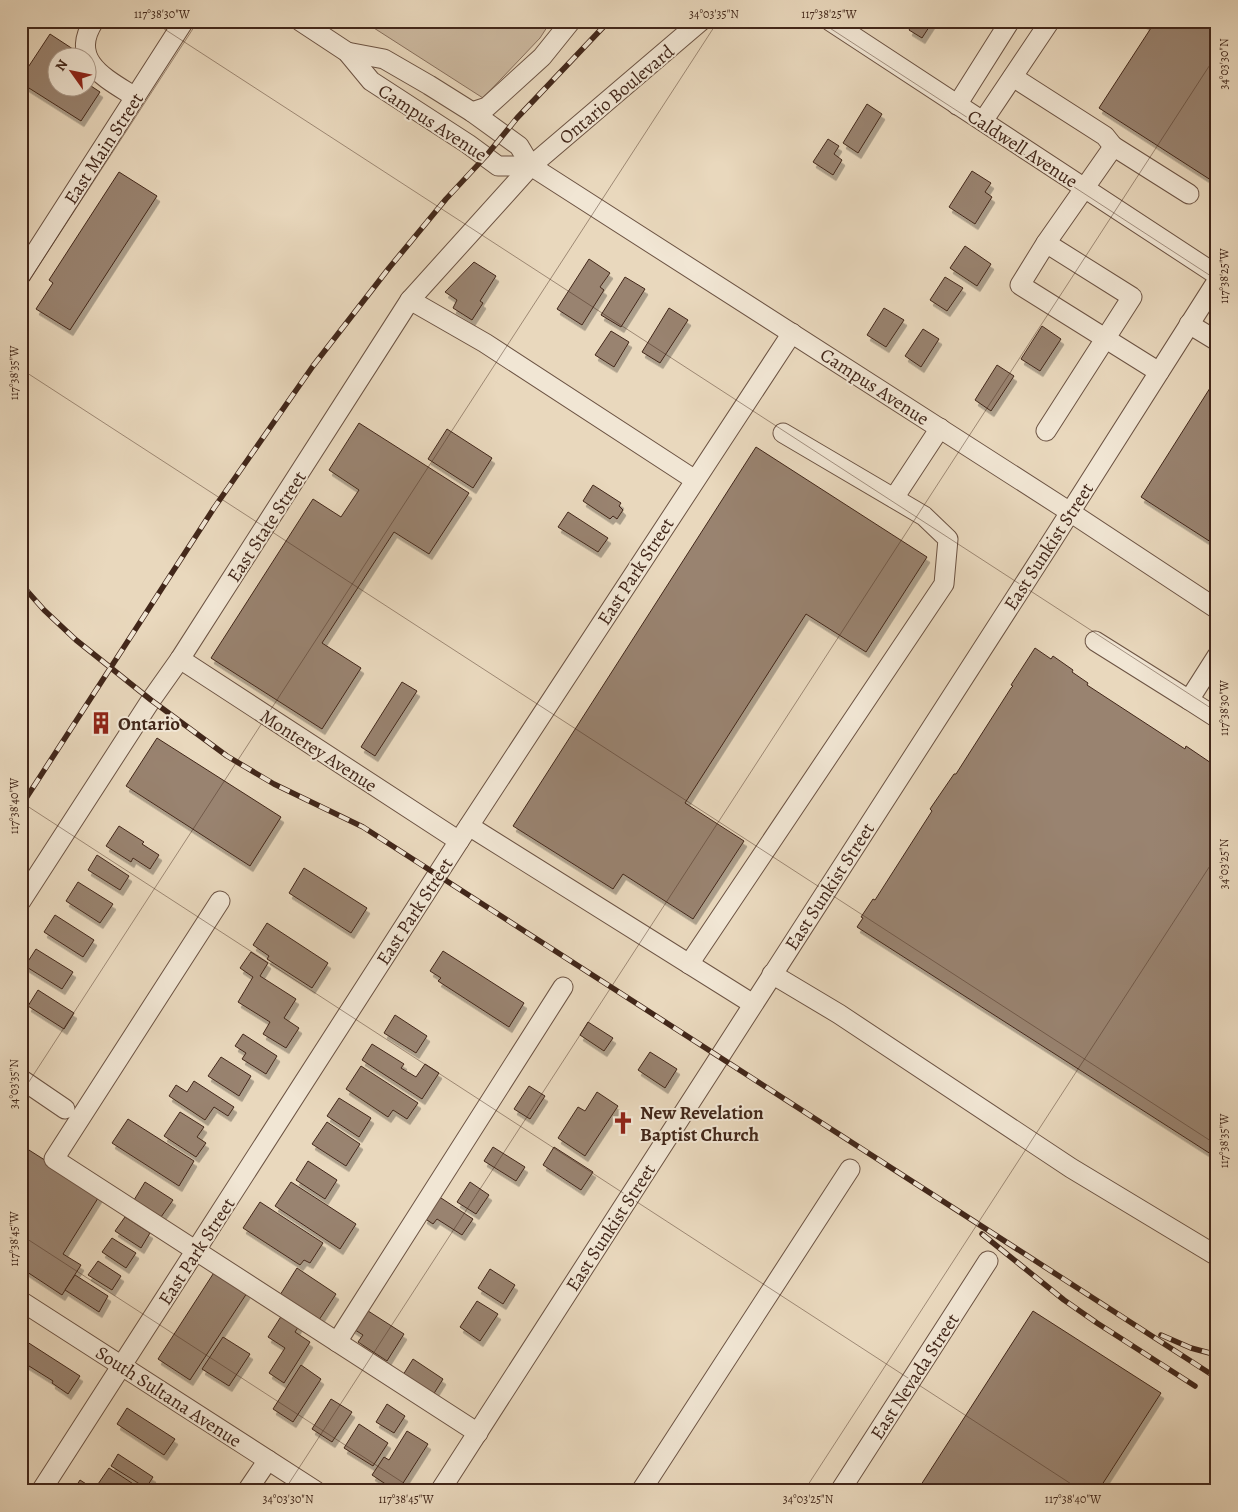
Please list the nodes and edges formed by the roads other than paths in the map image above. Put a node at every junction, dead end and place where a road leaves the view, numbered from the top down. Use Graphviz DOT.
graph roads {
  1 [pos="94,21"];
  2 [pos="184,21"];
  3 [pos="300,21"];
  4 [pos="571,21"];
  5 [pos="701,21"];
  6 [pos="830,21"];
  7 [pos="1010,21"];
  8 [pos="1050,21"];
  9 [pos="347,52"];
  10 [pos="1013,77"];
  11 [pos="136,97"];
  12 [pos="957,105"];
  13 [pos="472,112"];
  14 [pos="983,121"];
  15 [pos="1113,146"];
  16 [pos="531,166"];
  17 [pos="1085,188"];
  18 [pos="1189,194"];
  19 [pos="1046,243"];
  20 [pos="21,275"];
  21 [pos="1217,275"];
  22 [pos="1217,281"];
  23 [pos="410,300"];
  24 [pos="1189,324"];
  25 [pos="792,333"];
  26 [pos="1105,338"];
  27 [pos="1217,341"];
  28 [pos="1159,372"];
  29 [pos="940,428"];
  30 [pos="1046,431"];
  31 [pos="783,433"];
  32 [pos="695,480"];
  33 [pos="894,498"];
  34 [pos="1070,512"];
  35 [pos="1217,609"];
  36 [pos="1095,641"];
  37 [pos="1217,656"];
  38 [pos="180,659"];
  39 [pos="1189,700"];
  40 [pos="1217,718"];
  41 [pos="464,834"];
  42 [pos="220,901"];
  43 [pos="21,902"];
  44 [pos="689,964"];
  45 [pos="772,974"];
  46 [pos="563,987"];
  47 [pos="753,1004"];
  48 [pos="21,1079"];
  49 [pos="66,1109"];
  50 [pos="850,1169"];
  51 [pos="195,1252"];
  52 [pos="1217,1256"];
  53 [pos="988,1261"];
  54 [pos="21,1301"];
  55 [pos="337,1342"];
  56 [pos="122,1366"];
  57 [pos="478,1433"];
  58 [pos="268,1460"];
  59 [pos="41,1491"];
  60 [pos="247,1491"];
  61 [pos="316,1491"];
  62 [pos="440,1491"];
  63 [pos="641,1491"];
  64 [pos="840,1491"];
  1 -- 11 [label="street"];
  2 -- 11 [label="street, East Main Street"];
  3 -- 9 [label="street, Campus Avenue"];
  4 -- 13 [label="street"];
  5 -- 16 [label="street, Ontario Boulevard"];
  6 -- 12 [label="street, Caldwell Avenue"];
  7 -- 12 [label="street"];
  8 -- 10 [label="street"];
  9 -- 13 [label="street, Campus Avenue"];
  9 -- 16 [label="street, Campus Avenue"];
  10 -- 14 [label="street"];
  10 -- 15 [label="street"];
  11 -- 20 [label="street, East Main Street"];
  12 -- 14 [label="street, Caldwell Avenue"];
  13 -- 16 [label="street, Campus Avenue"];
  14 -- 17 [label="street, Caldwell Avenue"];
  15 -- 17 [label="street"];
  15 -- 18 [label="street"];
  16 -- 23 [label="street, East State Street"];
  16 -- 25 [label="street, Campus Avenue"];
  17 -- 19 [label="street"];
  17 -- 21 [label="street, Caldwell Avenue"];
  19 -- 26 [label="street"];
  19 -- 26 [label="street"];
  22 -- 24 [label="street, East Sunkist Street"];
  23 -- 32 [label="street"];
  23 -- 38 [label="street, East State Street"];
  24 -- 27 [label="street"];
  24 -- 28 [label="street, East Sunkist Street"];
  25 -- 29 [label="street, Campus Avenue"];
  25 -- 32 [label="street, East Park Street"];
  26 -- 28 [label="street"];
  26 -- 30 [label="street"];
  28 -- 34 [label="street, East Sunkist Street"];
  29 -- 33 [label="street"];
  29 -- 34 [label="street, Campus Avenue"];
  31 -- 33 [label="street"];
  32 -- 41 [label="street, East Park Street"];
  33 -- 44 [label="street"];
  34 -- 35 [label="street, Campus Avenue"];
  34 -- 45 [label="street, East Sunkist Street"];
  36 -- 39 [label="street"];
  37 -- 39 [label="street"];
  38 -- 41 [label="street, Monterey Avenue"];
  38 -- 43 [label="street, East State Street"];
  39 -- 40 [label="street"];
  41 -- 44 [label="street, Monterey Avenue"];
  41 -- 51 [label="street, East Park Street"];
  42 -- 51 [label="street"];
  44 -- 47 [label="street, Monterey Avenue"];
  45 -- 47 [label="street, East Sunkist Street"];
  45 -- 52 [label="street"];
  46 -- 55 [label="street"];
  47 -- 57 [label="street, East Sunkist Street"];
  48 -- 49 [label="street"];
  50 -- 63 [label="street"];
  51 -- 55 [label="street"];
  51 -- 56 [label="street, East Park Street"];
  53 -- 64 [label="street, East Nevada Street"];
  54 -- 56 [label="street, South Sultana Avenue"];
  55 -- 57 [label="street"];
  56 -- 58 [label="street, South Sultana Avenue"];
  56 -- 59 [label="street, East Park Street"];
  57 -- 62 [label="street, East Sunkist Street"];
  58 -- 60 [label="street"];
  58 -- 61 [label="street, South Sultana Avenue"];
}
